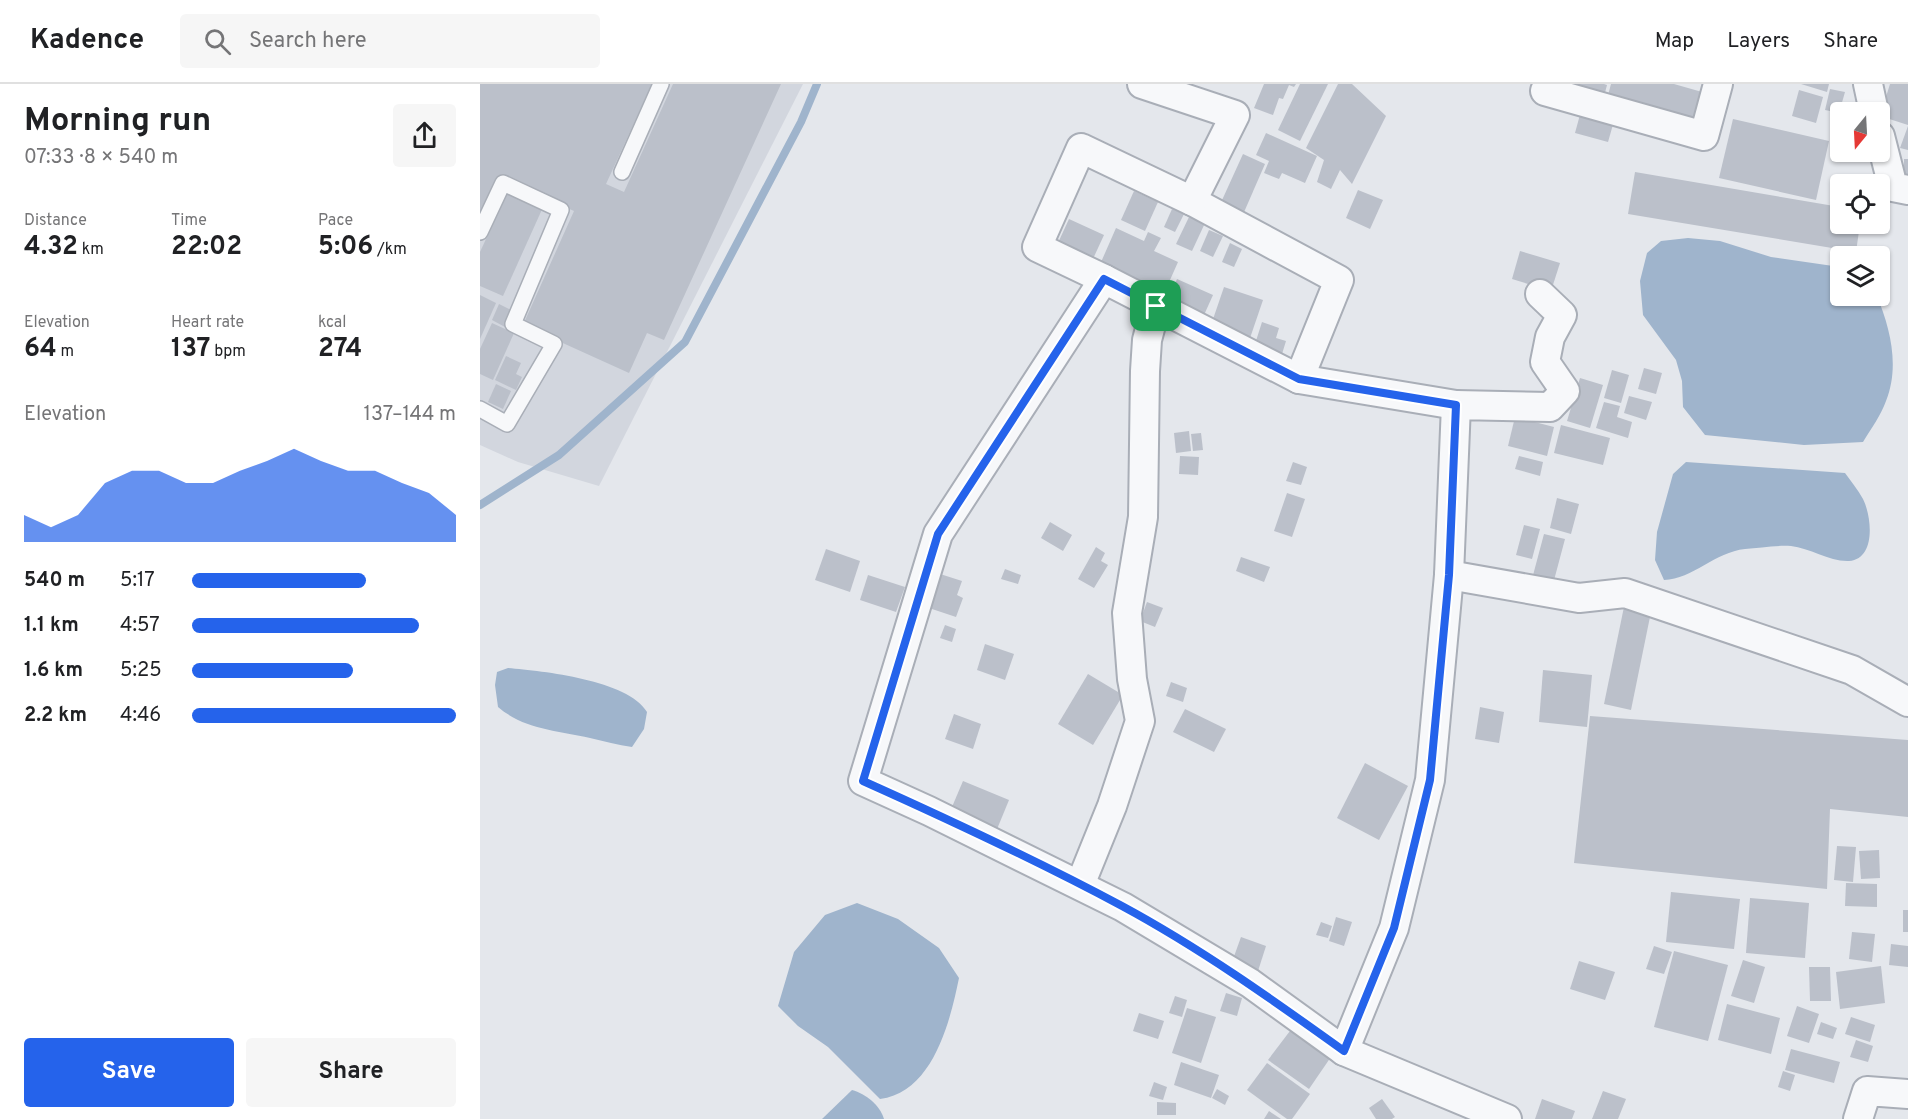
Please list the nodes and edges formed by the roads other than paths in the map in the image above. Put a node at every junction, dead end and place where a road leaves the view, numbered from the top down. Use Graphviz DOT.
graph roads {
  1 [pos="661,84"];
  2 [pos="1142,84"];
  3 [pos="1718,84"];
  4 [pos="1868,84"];
  5 [pos="1539,86"];
  6 [pos="1208,94"];
  7 [pos="1872,102"];
  8 [pos="1887,162"];
  9 [pos="622,172"];
  10 [pos="1908,190"];
  11 [pos="1192,201"];
  12 [pos="480,232"];
  13 [pos="1104,279"];
  14 [pos="1540,294"];
  15 [pos="1156,306"];
  16 [pos="1299,379"];
  17 [pos="1456,405"];
  18 [pos="480,409"];
  19 [pos="1449,575"];
  20 [pos="1908,702"];
  21 [pos="1080,885"];
  22 [pos="1344,1051"];
  23 [pos="1908,1094"];
  24 [pos="1507,1119"];
  25 [pos="1858,1119"];
  1 -- 9 [label="lane"];
  2 -- 6 [label="street"];
  3 -- 5 [label="street"];
  4 -- 7 [label="street"];
  6 -- 11 [label="street"];
  8 -- 10 [label="street"];
  11 -- 13 [label="street"];
  11 -- 16 [label="street"];
  12 -- 18 [label="lane"];
  13 -- 15 [label="street"];
  13 -- 21 [label="street"];
  14 -- 17 [label="street"];
  15 -- 16 [label="street"];
  15 -- 21 [label="street"];
  16 -- 17 [label="street"];
  17 -- 19 [label="street"];
  19 -- 20 [label="street"];
  19 -- 22 [label="street"];
  21 -- 22 [label="street"];
  22 -- 24 [label="street"];
  23 -- 25 [label="street"];
}
